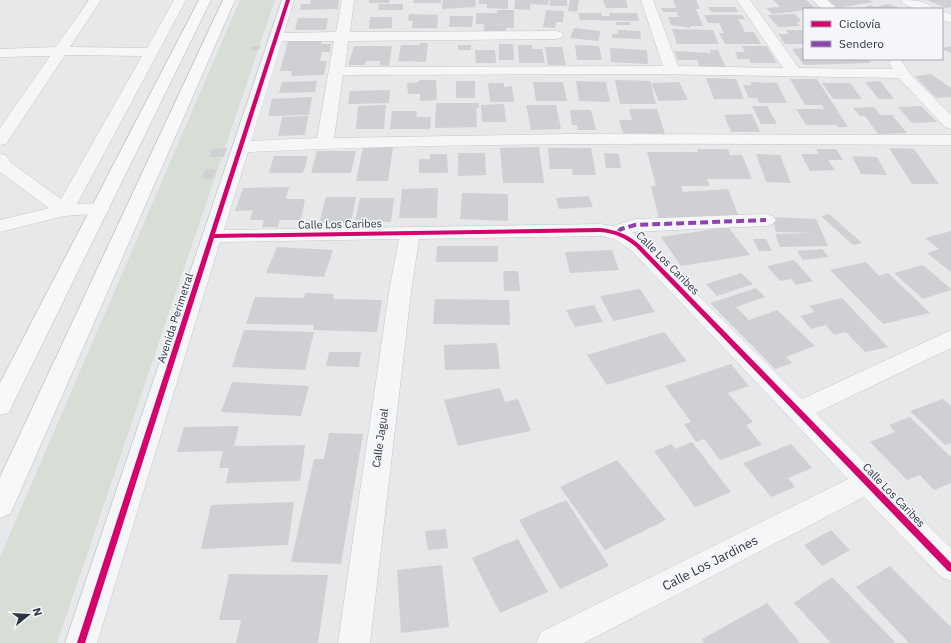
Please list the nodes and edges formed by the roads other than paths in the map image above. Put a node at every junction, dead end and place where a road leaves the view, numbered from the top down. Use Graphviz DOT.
graph roads {
  1 [pos="95,0"];
  2 [pos="180,0"];
  3 [pos="205,0"];
  4 [pos="229,0"];
  5 [pos="288,0"];
  6 [pos="348,0"];
  7 [pos="647,0"];
  8 [pos="743,0"];
  9 [pos="818,0"];
  10 [pos="906,0"];
  11 [pos="830,8"];
  12 [pos="925,8"];
  13 [pos="556,35"];
  14 [pos="343,36"];
  15 [pos="276,37"];
  16 [pos="60,51"];
  17 [pos="150,52"];
  18 [pos="0,53"];
  19 [pos="894,60"];
  20 [pos="672,70"];
  21 [pos="337,71"];
  22 [pos="794,72"];
  23 [pos="904,74"];
  24 [pos="951,124"];
  25 [pos="0,140"];
  26 [pos="951,140"];
  27 [pos="324,143"];
  28 [pos="242,147"];
  29 [pos="0,159"];
  30 [pos="100,209"];
  31 [pos="64,210"];
  32 [pos="766,220"];
  33 [pos="0,226"];
  34 [pos="618,232"];
  35 [pos="410,233"];
  36 [pos="213,236"];
  37 [pos="951,338"];
  38 [pos="0,406"];
  39 [pos="799,412"];
  40 [pos="868,482"];
  41 [pos="0,506"];
  42 [pos="951,568"];
  43 [pos="81,643"];
  44 [pos="354,643"];
  45 [pos="552,643"];
  1 -- 16 [label="street"];
  2 -- 17 [label="street"];
  3 -- 30 [label="highway"];
  4 -- 41 [label="highway"];
  5 -- 15 [label="street, Avenida Perimetral"];
  6 -- 14 [label="street"];
  7 -- 20 [label="street"];
  8 -- 22 [label="street"];
  9 -- 11 [label="street"];
  10 -- 12 [label="street"];
  13 -- 14 [label="street"];
  14 -- 15 [label="street"];
  14 -- 21 [label="street"];
  15 -- 28 [label="street, Avenida Perimetral"];
  16 -- 17 [label="street"];
  16 -- 18 [label="street"];
  16 -- 25 [label="street"];
  17 -- 31 [label="street"];
  19 -- 23 [label="street"];
  20 -- 21 [label="street"];
  20 -- 22 [label="street"];
  21 -- 27 [label="street"];
  22 -- 23 [label="street"];
  23 -- 24 [label="street"];
  26 -- 27 [label="street"];
  27 -- 28 [label="street"];
  28 -- 36 [label="street, Avenida Perimetral"];
  29 -- 31 [label="street"];
  30 -- 31 [label="street"];
  30 -- 38 [label="highway"];
  31 -- 33 [label="street"];
  32 -- 34 [label="street"];
  34 -- 35 [label="street, Calle Los Caribes"];
  34 -- 39 [label="street, Calle Los Caribes"];
  35 -- 36 [label="street, Calle Los Caribes"];
  35 -- 44 [label="street, Calle Jagual"];
  36 -- 43 [label="street, Avenida Perimetral"];
  37 -- 39 [label="street"];
  39 -- 40 [label="street, Calle Los Caribes"];
  40 -- 42 [label="street, Calle Los Caribes"];
  40 -- 45 [label="street, Calle Los Jardines"];
}
